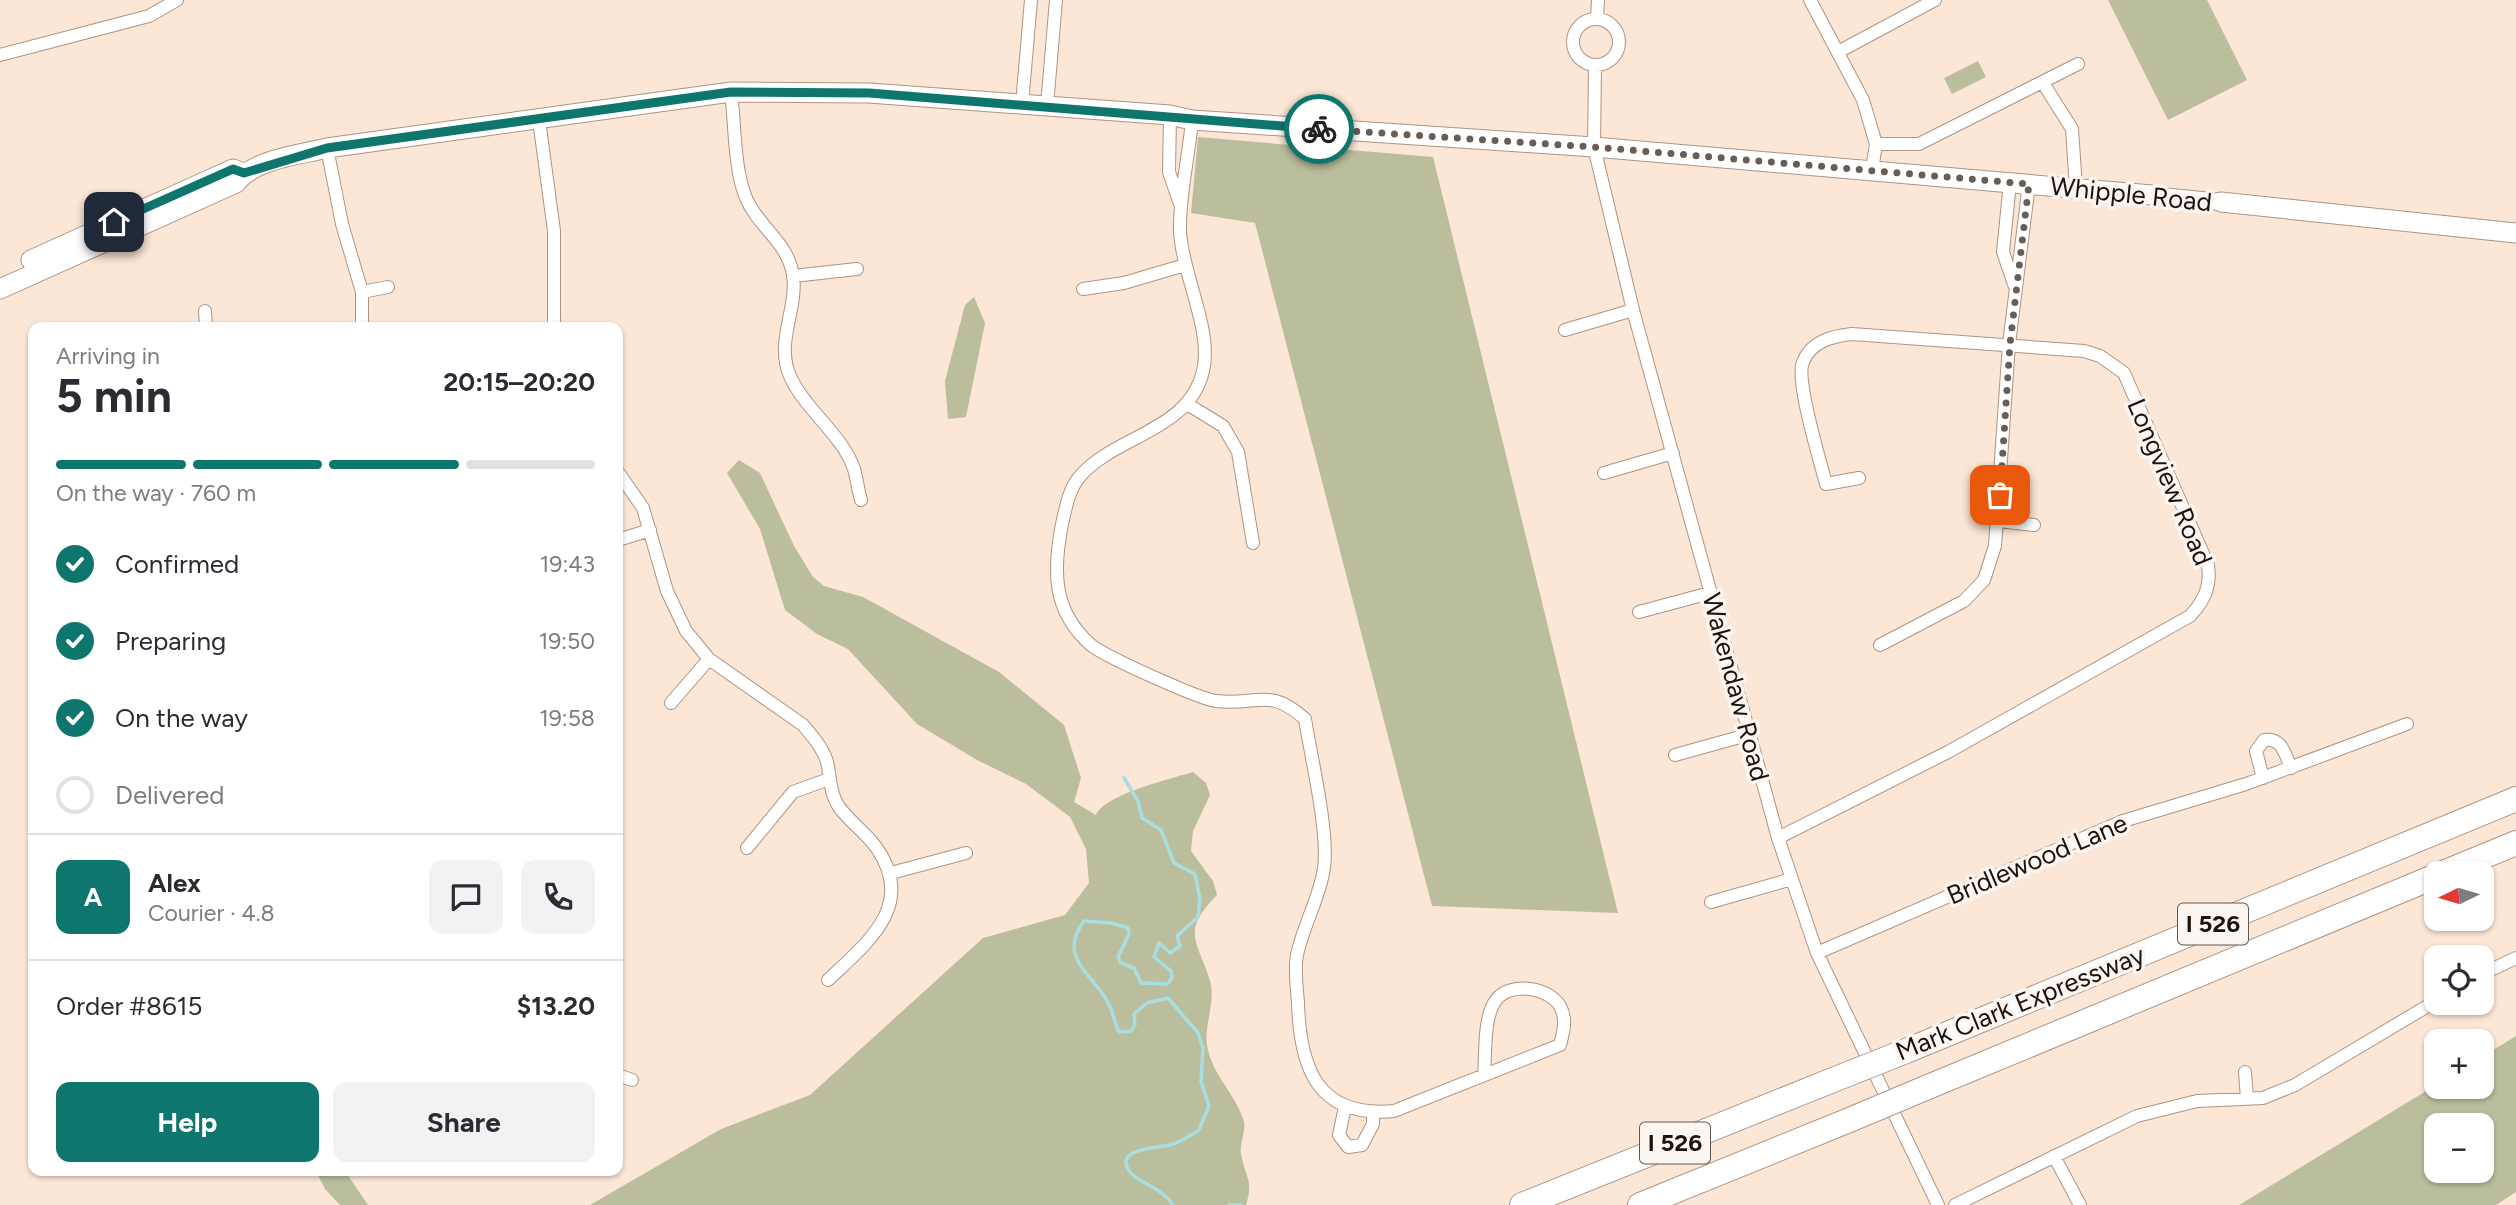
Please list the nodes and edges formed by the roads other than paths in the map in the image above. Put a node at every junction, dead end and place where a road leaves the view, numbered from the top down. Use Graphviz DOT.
graph roads {
  1 [pos="177,0"];
  2 [pos="1031,0"];
  3 [pos="1056,0"];
  4 [pos="1598,0"];
  5 [pos="1810,0"];
  6 [pos="1935,0"];
  7 [pos="1597,18"];
  8 [pos="1838,52"];
  9 [pos="0,55"];
  10 [pos="2078,64"];
  11 [pos="1595,65"];
  12 [pos="2043,83"];
  13 [pos="731,92"];
  14 [pos="1022,104"];
  15 [pos="1047,106"];
  16 [pos="1170,115"];
  17 [pos="539,120"];
  18 [pos="1192,120"];
  19 [pos="1876,144"];
  20 [pos="1594,147"];
  21 [pos="327,148"];
  22 [pos="1872,170"];
  23 [pos="244,173"];
  24 [pos="2019,183"];
  25 [pos="2076,188"];
  26 [pos="2152,195"];
  27 [pos="2221,202"];
  28 [pos="1182,208"];
  29 [pos="2516,233"];
  30 [pos="1185,265"];
  31 [pos="857,269"];
  32 [pos="0,275"];
  33 [pos="793,276"];
  34 [pos="388,287"];
  35 [pos="0,289"];
  36 [pos="1083,289"];
  37 [pos="2016,291"];
  38 [pos="362,292"];
  39 [pos="1633,310"];
  40 [pos="205,311"];
  41 [pos="206,322"];
  42 [pos="362,322"];
  43 [pos="554,322"];
  44 [pos="1565,330"];
  45 [pos="2010,344"];
  46 [pos="1187,404"];
  47 [pos="1673,453"];
  48 [pos="1604,473"];
  49 [pos="1859,478"];
  50 [pos="623,479"];
  51 [pos="861,500"];
  52 [pos="1999,521"];
  53 [pos="2034,525"];
  54 [pos="650,530"];
  55 [pos="623,538"];
  56 [pos="1253,543"];
  57 [pos="1710,593"];
  58 [pos="1639,612"];
  59 [pos="1880,645"];
  60 [pos="709,659"];
  61 [pos="671,703"];
  62 [pos="2407,724"];
  63 [pos="1748,735"];
  64 [pos="1675,755"];
  65 [pos="2291,768"];
  66 [pos="2263,778"];
  67 [pos="829,779"];
  68 [pos="2516,799"];
  69 [pos="1778,838"];
  70 [pos="2516,843"];
  71 [pos="747,848"];
  72 [pos="966,853"];
  73 [pos="2472,861"];
  74 [pos="891,873"];
  75 [pos="1792,879"];
  76 [pos="2424,881"];
  77 [pos="1711,902"];
  78 [pos="1817,953"];
  79 [pos="2516,958"];
  80 [pos="2494,968"];
  81 [pos="828,980"];
  82 [pos="2424,1008"];
  83 [pos="2245,1072"];
  84 [pos="1484,1074"];
  85 [pos="623,1077"];
  86 [pos="632,1080"];
  87 [pos="2247,1098"];
  88 [pos="1345,1107"];
  89 [pos="1373,1113"];
  90 [pos="2054,1156"];
  91 [pos="1522,1205"];
  92 [pos="1640,1205"];
  93 [pos="1938,1205"];
  94 [pos="1955,1205"];
  95 [pos="2080,1205"];
  1 -- 9 [label="street"];
  2 -- 14 [label="street"];
  3 -- 15 [label="street"];
  4 -- 7 [label="street"];
  5 -- 8 [label="street"];
  6 -- 8 [label="street"];
  7 -- 11 [label="street"];
  7 -- 11 [label="street"];
  8 -- 19 [label="street"];
  10 -- 12 [label="street"];
  11 -- 20 [label="street, Wakendaw Road"];
  12 -- 19 [label="street"];
  12 -- 25 [label="street"];
  13 -- 14 [label="main road, Whipple Road"];
  13 -- 17 [label="main road, Whipple Road"];
  13 -- 33 [label="street"];
  14 -- 15 [label="main road, Whipple Road"];
  15 -- 16 [label="main road, Whipple Road"];
  16 -- 18 [label="main road, Whipple Road"];
  16 -- 28 [label="street"];
  17 -- 21 [label="main road, Whipple Road"];
  17 -- 43 [label="street"];
  18 -- 20 [label="main road, Whipple Road"];
  18 -- 28 [label="street"];
  19 -- 22 [label="street"];
  20 -- 22 [label="main road, Whipple Road"];
  20 -- 39 [label="street, Wakendaw Road"];
  21 -- 23 [label="main road, Whipple Road"];
  21 -- 38 [label="street"];
  22 -- 24 [label="main road, Whipple Road"];
  23 -- 32 [label="main road, Whipple Road"];
  23 -- 35 [label="main road, Whipple Road"];
  24 -- 25 [label="main road, Whipple Road"];
  24 -- 37 [label="street"];
  24 -- 37 [label="street"];
  25 -- 26 [label="main road, Whipple Road"];
  26 -- 27 [label="street, Whipple Road"];
  27 -- 29 [label="main road, Whipple Road"];
  28 -- 30 [label="street"];
  30 -- 36 [label="street"];
  30 -- 46 [label="street"];
  31 -- 33 [label="street"];
  33 -- 51 [label="street"];
  34 -- 38 [label="street"];
  37 -- 45 [label="street"];
  38 -- 42 [label="street"];
  39 -- 44 [label="street"];
  39 -- 47 [label="street, Wakendaw Road"];
  40 -- 41 [label="street"];
  45 -- 49 [label="street, Longview Road"];
  45 -- 52 [label="street"];
  45 -- 69 [label="street, Longview Road"];
  46 -- 56 [label="street"];
  46 -- 88 [label="street"];
  47 -- 48 [label="street"];
  47 -- 57 [label="street, Wakendaw Road"];
  50 -- 54 [label="street"];
  52 -- 53 [label="street"];
  52 -- 59 [label="street"];
  54 -- 55 [label="street"];
  54 -- 60 [label="street"];
  57 -- 58 [label="street"];
  57 -- 63 [label="street, Wakendaw Road"];
  60 -- 61 [label="street"];
  60 -- 67 [label="street"];
  62 -- 65 [label="street, Bridlewood Lane"];
  63 -- 64 [label="street"];
  63 -- 69 [label="street, Wakendaw Road"];
  65 -- 66 [label="street, Bridlewood Lane"];
  65 -- 66 [label="street"];
  66 -- 78 [label="street, Bridlewood Lane"];
  67 -- 71 [label="street"];
  67 -- 74 [label="street"];
  68 -- 91 [label="highway, Mark Clark Expressway / I 526, bridge"];
  69 -- 75 [label="street, Wakendaw Road"];
  70 -- 73 [label="highway"];
  72 -- 74 [label="street"];
  74 -- 81 [label="street"];
  75 -- 77 [label="street"];
  75 -- 78 [label="street, Wakendaw Road"];
  76 -- 92 [label="highway, Mark Clark Expressway / I 526, bridge"];
  78 -- 93 [label="street, Wakendaw Road"];
  79 -- 80 [label="street"];
  82 -- 87 [label="street"];
  83 -- 87 [label="street"];
  84 -- 84 [label="street"];
  84 -- 89 [label="street"];
  85 -- 86 [label="street"];
  87 -- 90 [label="street"];
  88 -- 89 [label="street"];
  88 -- 89 [label="street"];
  90 -- 94 [label="street"];
  90 -- 95 [label="street"];
}
